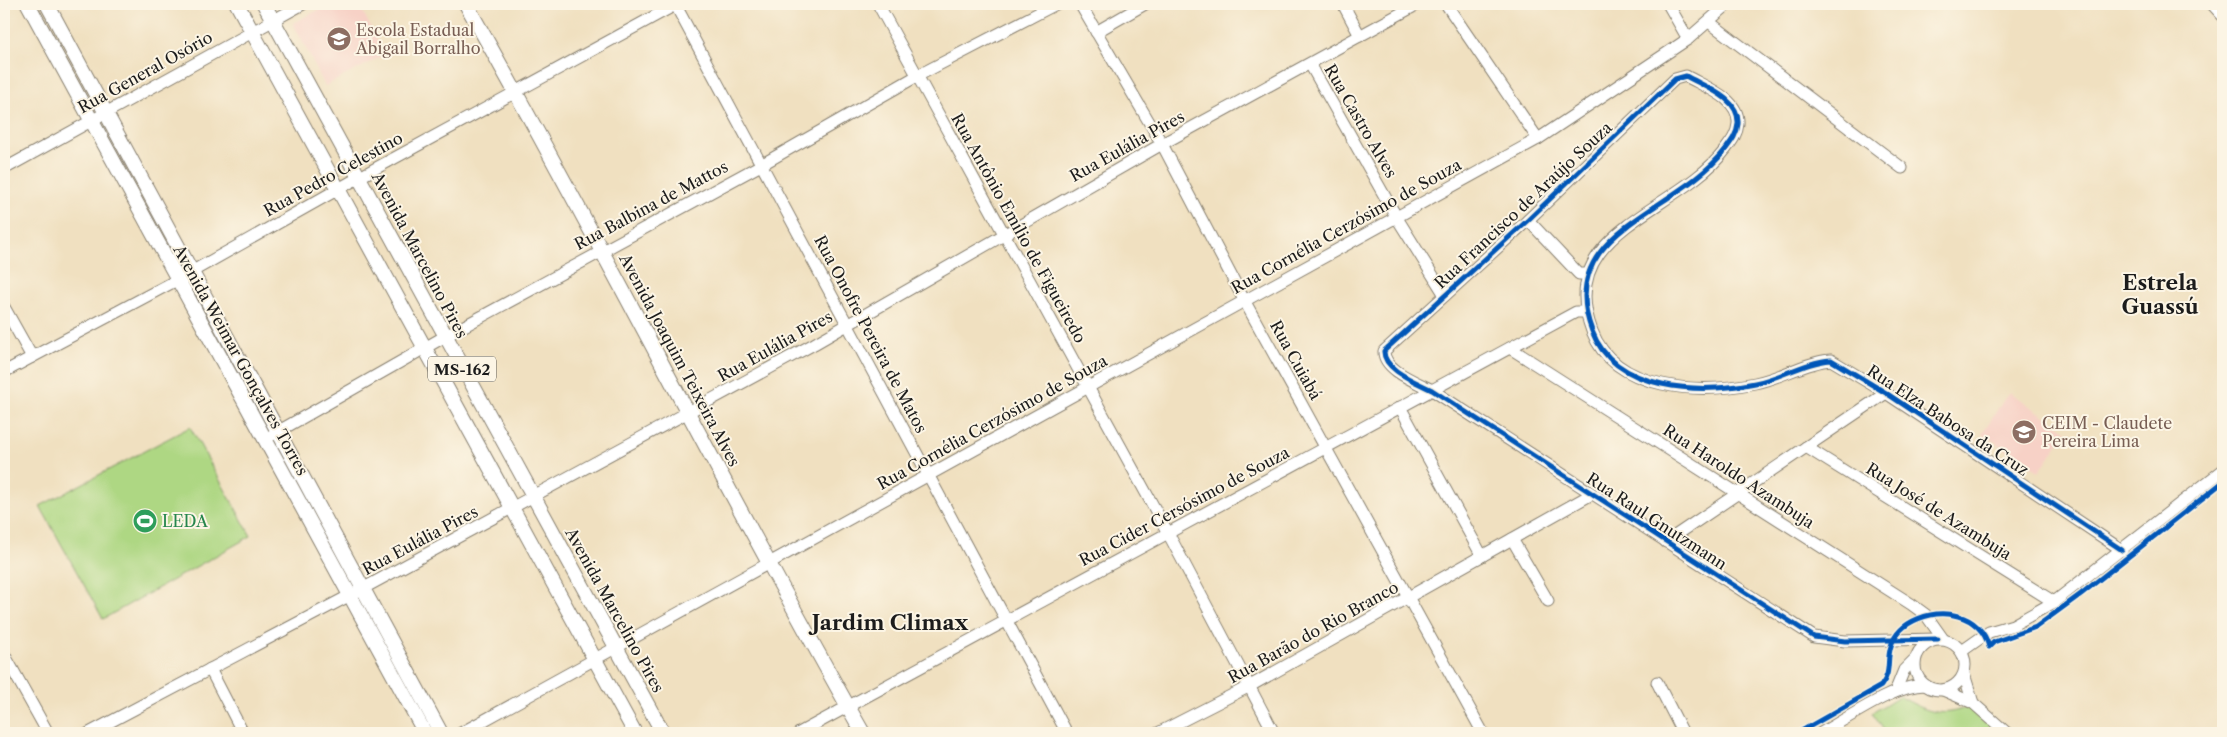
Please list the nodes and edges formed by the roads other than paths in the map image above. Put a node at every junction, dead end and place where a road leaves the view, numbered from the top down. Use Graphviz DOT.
graph roads {
  1 [pos="28,4"];
  2 [pos="47,4"];
  3 [pos="236,4"];
  4 [pos="264,4"];
  5 [pos="303,4"];
  6 [pos="466,4"];
  7 [pos="676,4"];
  8 [pos="878,4"];
  9 [pos="1056,4"];
  10 [pos="1080,4"];
  11 [pos="1145,4"];
  12 [pos="1343,4"];
  13 [pos="1418,4"];
  14 [pos="1446,4"];
  15 [pos="1668,4"];
  16 [pos="1728,4"];
  17 [pos="2212,4"];
  18 [pos="2223,16"];
  19 [pos="273,21"];
  20 [pos="1709,22"];
  21 [pos="252,32"];
  22 [pos="1096,32"];
  23 [pos="1360,36"];
  24 [pos="1688,39"];
  25 [pos="1310,64"];
  26 [pos="917,76"];
  27 [pos="1686,76"];
  28 [pos="516,93"];
  29 [pos="106,112"];
  30 [pos="90,121"];
  31 [pos="1538,139"];
  32 [pos="1162,144"];
  33 [pos="761,164"];
  34 [pos="1902,168"];
  35 [pos="4,169"];
  36 [pos="358,178"];
  37 [pos="338,190"];
  38 [pos="1397,218"];
  39 [pos="1528,220"];
  40 [pos="1004,233"];
  41 [pos="601,251"];
  42 [pos="193,271"];
  43 [pos="1587,274"];
  44 [pos="177,280"];
  45 [pos="1445,295"];
  46 [pos="1244,300"];
  47 [pos="4,307"];
  48 [pos="1586,312"];
  49 [pos="848,324"];
  50 [pos="444,337"];
  51 [pos="1510,348"];
  52 [pos="425,349"];
  53 [pos="32,357"];
  54 [pos="1384,358"];
  55 [pos="4,372"];
  56 [pos="1088,387"];
  57 [pos="1432,390"];
  58 [pos="1886,393"];
  59 [pos="1400,407"];
  60 [pos="688,411"];
  61 [pos="278,432"];
  62 [pos="264,440"];
  63 [pos="1806,447"];
  64 [pos="1326,448"];
  65 [pos="2223,470"];
  66 [pos="929,476"];
  67 [pos="1592,494"];
  68 [pos="1739,495"];
  69 [pos="533,497"];
  70 [pos="512,509"];
  71 [pos="1168,533"];
  72 [pos="1512,539"];
  73 [pos="1666,542"];
  74 [pos="2122,550"];
  75 [pos="1482,556"];
  76 [pos="768,566"];
  77 [pos="362,589"];
  78 [pos="349,596"];
  79 [pos="1409,598"];
  80 [pos="1548,601"];
  81 [pos="2054,602"];
  82 [pos="1007,621"];
  83 [pos="1901,639"];
  84 [pos="1940,639"];
  85 [pos="616,648"];
  86 [pos="1962,651"];
  87 [pos="4,654"];
  88 [pos="1916,656"];
  89 [pos="594,659"];
  90 [pos="210,669"];
  91 [pos="1964,674"];
  92 [pos="1657,682"];
  93 [pos="1926,685"];
  94 [pos="1250,686"];
  95 [pos="1943,690"];
  96 [pos="1895,692"];
  97 [pos="1973,703"];
  98 [pos="848,707"];
  99 [pos="48,733"];
  100 [pos="89,733"];
  101 [pos="243,733"];
  102 [pos="425,733"];
  103 [pos="441,733"];
  104 [pos="461,733"];
  105 [pos="635,733"];
  106 [pos="663,733"];
  107 [pos="799,733"];
  108 [pos="863,733"];
  109 [pos="1067,733"];
  110 [pos="1158,733"];
  111 [pos="1274,733"];
  112 [pos="1483,733"];
  113 [pos="1683,733"];
  114 [pos="1821,733"];
  115 [pos="2007,733"];
  1 -- 30 [label="main road, Avenida Weimar Gonçalves Torres"];
  2 -- 29 [label="main road, Avenida Weimar Gonçalves Torres"];
  3 -- 21 [label="main road, MS-162"];
  4 -- 19 [label="main road, Avenida Marcelino Pires / MS-162"];
  5 -- 19 [label="street, Rua General Osório"];
  6 -- 28 [label="main road, Avenida Joaquim Teixeira Alves"];
  7 -- 28 [label="street, Rua Pedro Celestino"];
  7 -- 33 [label="street, Rua Onofre Pereira de Matos"];
  8 -- 26 [label="street, Rua Antônio Emílio de Figueiredo"];
  9 -- 26 [label="street, Rua Balbina de Mattos"];
  10 -- 22 [label="street, Rua Cuiabá"];
  11 -- 22 [label="street"];
  12 -- 23 [label="street"];
  13 -- 23 [label="street, Rua Eulália Pires"];
  14 -- 31 [label="street"];
  15 -- 24 [label="street"];
  16 -- 20 [label="street, Rua Cornélia Cerzósimo de Souza"];
  17 -- 18 [label="street"];
  19 -- 21 [label="street, Rua General Osório"];
  19 -- 36 [label="main road, Avenida Marcelino Pires / MS-162"];
  20 -- 24 [label="street, Rua Cornélia Cerzósimo de Souza"];
  20 -- 34 [label="street"];
  21 -- 29 [label="street, Rua General Osório"];
  21 -- 37 [label="main road, MS-162"];
  22 -- 32 [label="street, Rua Cuiabá"];
  23 -- 25 [label="street, Rua Eulália Pires"];
  24 -- 31 [label="street, Rua Cornélia Cerzósimo de Souza"];
  25 -- 32 [label="street, Rua Eulália Pires"];
  25 -- 38 [label="street, Rua Castro Alves"];
  26 -- 33 [label="street, Rua Balbina de Mattos"];
  26 -- 40 [label="street, Rua Antônio Emílio de Figueiredo"];
  27 -- 39 [label="street, Rua Francisco de Araújo Souza"];
  27 -- 43 [label="street, Rua Elza Babosa da Cruz"];
  28 -- 36 [label="street, Rua Pedro Celestino"];
  28 -- 41 [label="main road, Avenida Joaquim Teixeira Alves"];
  29 -- 30 [label="street, Rua General Osório"];
  29 -- 42 [label="main road, Avenida Weimar Gonçalves Torres"];
  30 -- 35 [label="street, Rua General Osório"];
  30 -- 44 [label="main road, Avenida Weimar Gonçalves Torres"];
  31 -- 38 [label="street, Rua Cornélia Cerzósimo de Souza"];
  32 -- 40 [label="street, Rua Eulália Pires"];
  32 -- 46 [label="street, Rua Cuiabá"];
  33 -- 41 [label="street, Rua Balbina de Mattos"];
  33 -- 49 [label="street, Rua Onofre Pereira de Matos"];
  36 -- 37 [label="street, Rua Pedro Celestino"];
  36 -- 50 [label="main road, Avenida Marcelino Pires / MS-162"];
  37 -- 42 [label="street, Rua Pedro Celestino"];
  37 -- 52 [label="main road, MS-162"];
  38 -- 45 [label="street, Rua Castro Alves"];
  38 -- 46 [label="street, Rua Cornélia Cerzósimo de Souza"];
  39 -- 43 [label="street"];
  39 -- 45 [label="street, Rua Francisco de Araújo Souza"];
  40 -- 49 [label="street, Rua Eulália Pires"];
  40 -- 56 [label="street, Rua Antônio Emílio de Figueiredo"];
  41 -- 50 [label="street, Rua Balbina de Mattos"];
  41 -- 60 [label="main road, Avenida Joaquim Teixeira Alves"];
  42 -- 44 [label="street, Rua Pedro Celestino"];
  42 -- 61 [label="main road, Avenida Weimar Gonçalves Torres"];
  43 -- 48 [label="street, Rua Elza Babosa da Cruz"];
  44 -- 53 [label="street, Rua Pedro Celestino"];
  44 -- 62 [label="main road, Avenida Weimar Gonçalves Torres"];
  45 -- 54 [label="street, Rua Francisco de Araújo Souza"];
  46 -- 56 [label="street, Rua Cornélia Cerzósimo de Souza"];
  46 -- 64 [label="street, Rua Cuiabá"];
  47 -- 53 [label="street"];
  48 -- 51 [label="street, Rua Cider Cersósimo de Souza"];
  48 -- 58 [label="street, Rua Elza Babosa da Cruz"];
  49 -- 60 [label="street, Rua Eulália Pires"];
  49 -- 66 [label="street, Rua Onofre Pereira de Matos"];
  50 -- 52 [label="street, Rua Balbina de Mattos"];
  50 -- 69 [label="main road, Avenida Marcelino Pires / MS-162"];
  51 -- 57 [label="street, Rua Cider Cersósimo de Souza"];
  51 -- 68 [label="street, Rua Haroldo Azambuja"];
  52 -- 61 [label="street, Rua Balbina de Mattos"];
  52 -- 70 [label="main road, MS-162"];
  53 -- 55 [label="street, Rua Pedro Celestino"];
  54 -- 57 [label="street, Rua Raul Gnutzmann"];
  56 -- 66 [label="street, Rua Cornélia Cerzósimo de Souza"];
  56 -- 71 [label="street, Rua Antônio Emílio de Figueiredo"];
  57 -- 59 [label="street, Rua Cider Cersósimo de Souza"];
  57 -- 67 [label="street, Rua Raul Gnutzmann"];
  58 -- 63 [label="street"];
  58 -- 74 [label="street, Rua Elza Babosa da Cruz"];
  59 -- 64 [label="street, Rua Cider Cersósimo de Souza"];
  59 -- 75 [label="street"];
  60 -- 69 [label="street, Rua Eulália Pires"];
  60 -- 76 [label="main road, Avenida Joaquim Teixeira Alves"];
  61 -- 62 [label="street, Rua Balbina de Mattos"];
  61 -- 77 [label="main road, Avenida Weimar Gonçalves Torres"];
  62 -- 78 [label="main road, Avenida Weimar Gonçalves Torres"];
  63 -- 68 [label="street"];
  63 -- 81 [label="street, Rua José de Azambuja"];
  64 -- 71 [label="street, Rua Cider Cersósimo de Souza"];
  64 -- 79 [label="street, Rua Cuiabá"];
  65 -- 74 [label="street"];
  66 -- 76 [label="street, Rua Cornélia Cerzósimo de Souza"];
  66 -- 82 [label="street, Rua Onofre Pereira de Matos"];
  67 -- 72 [label="street, Rua Barão do Rio Branco"];
  67 -- 73 [label="street, Rua Raul Gnutzmann"];
  68 -- 73 [label="street"];
  68 -- 84 [label="street, Rua Haroldo Azambuja"];
  69 -- 70 [label="street, Rua Eulália Pires"];
  69 -- 85 [label="main road, Avenida Marcelino Pires / MS-162"];
  70 -- 77 [label="street, Rua Eulália Pires"];
  70 -- 89 [label="main road, MS-162"];
  71 -- 82 [label="street, Rua Cider Cersósimo de Souza"];
  71 -- 94 [label="street, Rua Antônio Emílio de Figueiredo"];
  72 -- 75 [label="street, Rua Barão do Rio Branco"];
  72 -- 80 [label="street"];
  73 -- 83 [label="street, Rua Raul Gnutzmann"];
  74 -- 81 [label="street"];
  75 -- 79 [label="street, Rua Barão do Rio Branco"];
  76 -- 85 [label="street, Rua Cornélia Cerzósimo de Souza"];
  76 -- 98 [label="main road, Avenida Joaquim Teixeira Alves"];
  77 -- 78 [label="street, Rua Eulália Pires"];
  77 -- 103 [label="main road, Avenida Weimar Gonçalves Torres"];
  78 -- 90 [label="street, Rua Eulália Pires"];
  78 -- 102 [label="main road, Avenida Weimar Gonçalves Torres"];
  79 -- 94 [label="street, Rua Barão do Rio Branco"];
  79 -- 112 [label="street, Rua Cuiabá"];
  81 -- 86 [label="street"];
  82 -- 98 [label="street, Rua Cider Cersósimo de Souza"];
  82 -- 109 [label="street, Rua Onofre Pereira de Matos"];
  83 -- 84 [label="street, Rua Raul Gnutzmann"];
  83 -- 88 [label="street"];
  84 -- 86 [label="street"];
  84 -- 88 [label="street"];
  85 -- 89 [label="street, Rua Cornélia Cerzósimo de Souza"];
  85 -- 106 [label="main road, Avenida Marcelino Pires / MS-162"];
  86 -- 91 [label="street"];
  87 -- 99 [label="street"];
  88 -- 93 [label="street"];
  88 -- 96 [label="street"];
  89 -- 104 [label="street, Rua Cornélia Cerzósimo de Souza"];
  89 -- 105 [label="main road, MS-162"];
  90 -- 100 [label="street, Rua Eulália Pires"];
  90 -- 101 [label="street"];
  91 -- 95 [label="street"];
  91 -- 97 [label="street"];
  92 -- 113 [label="street"];
  93 -- 95 [label="street"];
  93 -- 96 [label="street"];
  94 -- 110 [label="street, Rua Barão do Rio Branco"];
  94 -- 111 [label="street, Rua Antônio Emílio de Figueiredo"];
  95 -- 97 [label="street"];
  96 -- 114 [label="street"];
  97 -- 115 [label="street"];
  98 -- 107 [label="street, Rua Cider Cersósimo de Souza"];
  98 -- 108 [label="main road, Avenida Joaquim Teixeira Alves"];
}
